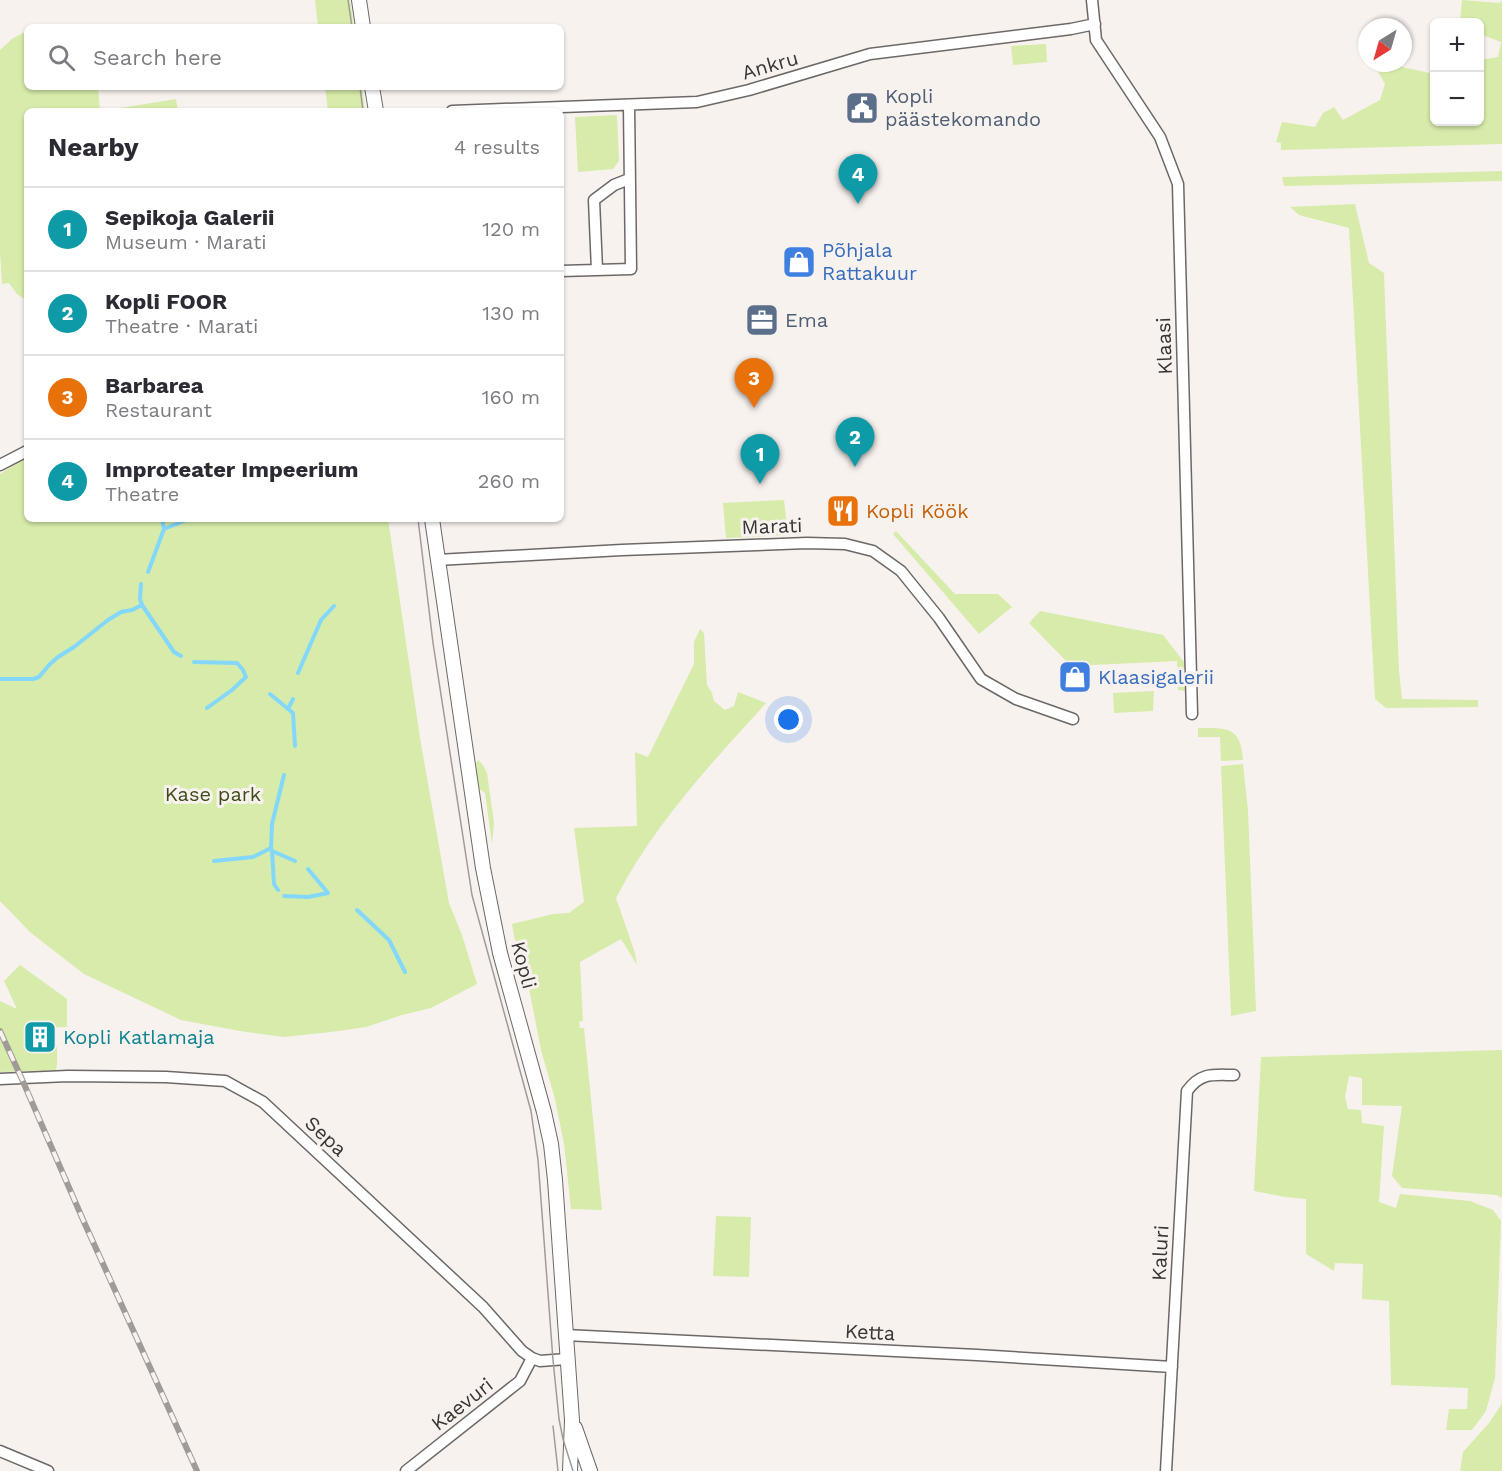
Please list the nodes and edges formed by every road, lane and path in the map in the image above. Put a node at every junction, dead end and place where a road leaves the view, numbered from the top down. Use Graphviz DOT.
graph roads {
  1 [pos="359,0"];
  2 [pos="1092,0"];
  3 [pos="363,24"];
  4 [pos="1095,24"];
  5 [pos="372,90"];
  6 [pos="629,105"];
  7 [pos="376,108"];
  8 [pos="540,108"];
  9 [pos="629,179"];
  10 [pos="597,270"];
  11 [pos="564,271"];
  12 [pos="24,453"];
  13 [pos="0,465"];
  14 [pos="432,522"];
  15 [pos="437,560"];
  16 [pos="1192,714"];
  17 [pos="1073,720"];
  18 [pos="1234,1075"];
  19 [pos="0,1079"];
  20 [pos="565,1335"];
  21 [pos="532,1358"];
  22 [pos="567,1359"];
  23 [pos="1172,1367"];
  24 [pos="572,1420"];
  25 [pos="0,1451"];
  26 [pos="48,1471"];
  27 [pos="406,1471"];
  28 [pos="572,1471"];
  29 [pos="579,1471"];
  30 [pos="590,1471"];
  31 [pos="1166,1471"];
  1 -- 3 [label="street"];
  2 -- 4 [label="street, Klaasi"];
  4 -- 6 [label="street, Ankru"];
  4 -- 16 [label="street, Klaasi"];
  5 -- 7 [label="street"];
  6 -- 8 [label="street, Ankru"];
  6 -- 9 [label="street"];
  9 -- 10 [label="street"];
  9 -- 10 [label="street"];
  10 -- 11 [label="street"];
  12 -- 13 [label="street"];
  14 -- 15 [label="street, Kopli"];
  15 -- 17 [label="street, Marati"];
  15 -- 20 [label="street, Kopli"];
  18 -- 23 [label="street, Kaluri"];
  19 -- 21 [label="street, Sepa"];
  20 -- 22 [label="street, Kopli"];
  20 -- 23 [label="street, Ketta"];
  21 -- 22 [label="street"];
  21 -- 27 [label="street, Kaevuri"];
  22 -- 24 [label="street, Kopli"];
  23 -- 31 [label="street, Kaluri"];
  24 -- 28 [label="street, Kopli"];
  24 -- 30 [label="street, Kopli"];
  25 -- 26 [label="street"];
  28 -- 29 [label="street"];
}
